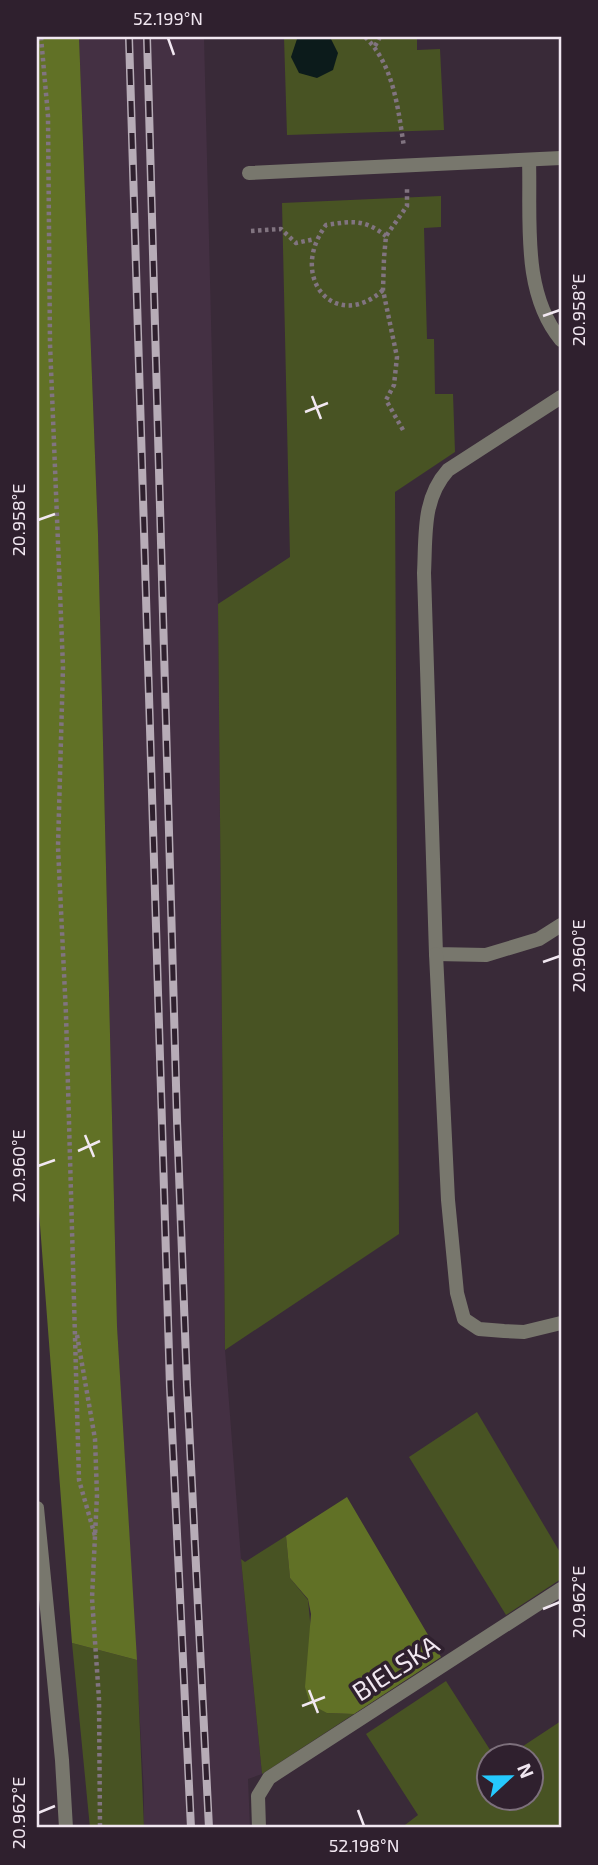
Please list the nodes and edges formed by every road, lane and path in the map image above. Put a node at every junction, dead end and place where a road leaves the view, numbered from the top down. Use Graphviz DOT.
graph roads {
  1 [pos="41,37"];
  2 [pos="365,37"];
  3 [pos="380,37"];
  4 [pos="374,46"];
  5 [pos="561,158"];
  6 [pos="529,160"];
  7 [pos="407,165"];
  8 [pos="249,173"];
  9 [pos="251,232"];
  10 [pos="386,236"];
  11 [pos="316,239"];
  12 [pos="383,290"];
  13 [pos="561,340"];
  14 [pos="561,397"];
  15 [pos="403,430"];
  16 [pos="561,925"];
  17 [pos="436,954"];
  18 [pos="74,1317"];
  19 [pos="561,1323"];
  20 [pos="37,1508"];
  21 [pos="95,1536"];
  22 [pos="561,1589"];
  23 [pos="66,1828"];
  24 [pos="100,1828"];
  25 [pos="259,1828"];
  1 -- 18 [label="path"];
  2 -- 4 [label="path"];
  3 -- 4 [label="path"];
  4 -- 7 [label="path"];
  5 -- 6 [label="street"];
  6 -- 7 [label="street"];
  6 -- 13 [label="street"];
  7 -- 8 [label="street"];
  7 -- 10 [label="path"];
  9 -- 11 [label="path"];
  10 -- 11 [label="path"];
  10 -- 12 [label="path"];
  11 -- 12 [label="path"];
  12 -- 15 [label="path"];
  14 -- 17 [label="street"];
  16 -- 17 [label="street"];
  17 -- 19 [label="street"];
  18 -- 21 [label="path"];
  18 -- 21 [label="path"];
  20 -- 23 [label="street"];
  21 -- 24 [label="path"];
  22 -- 25 [label="street, BIELSKA"];
}
